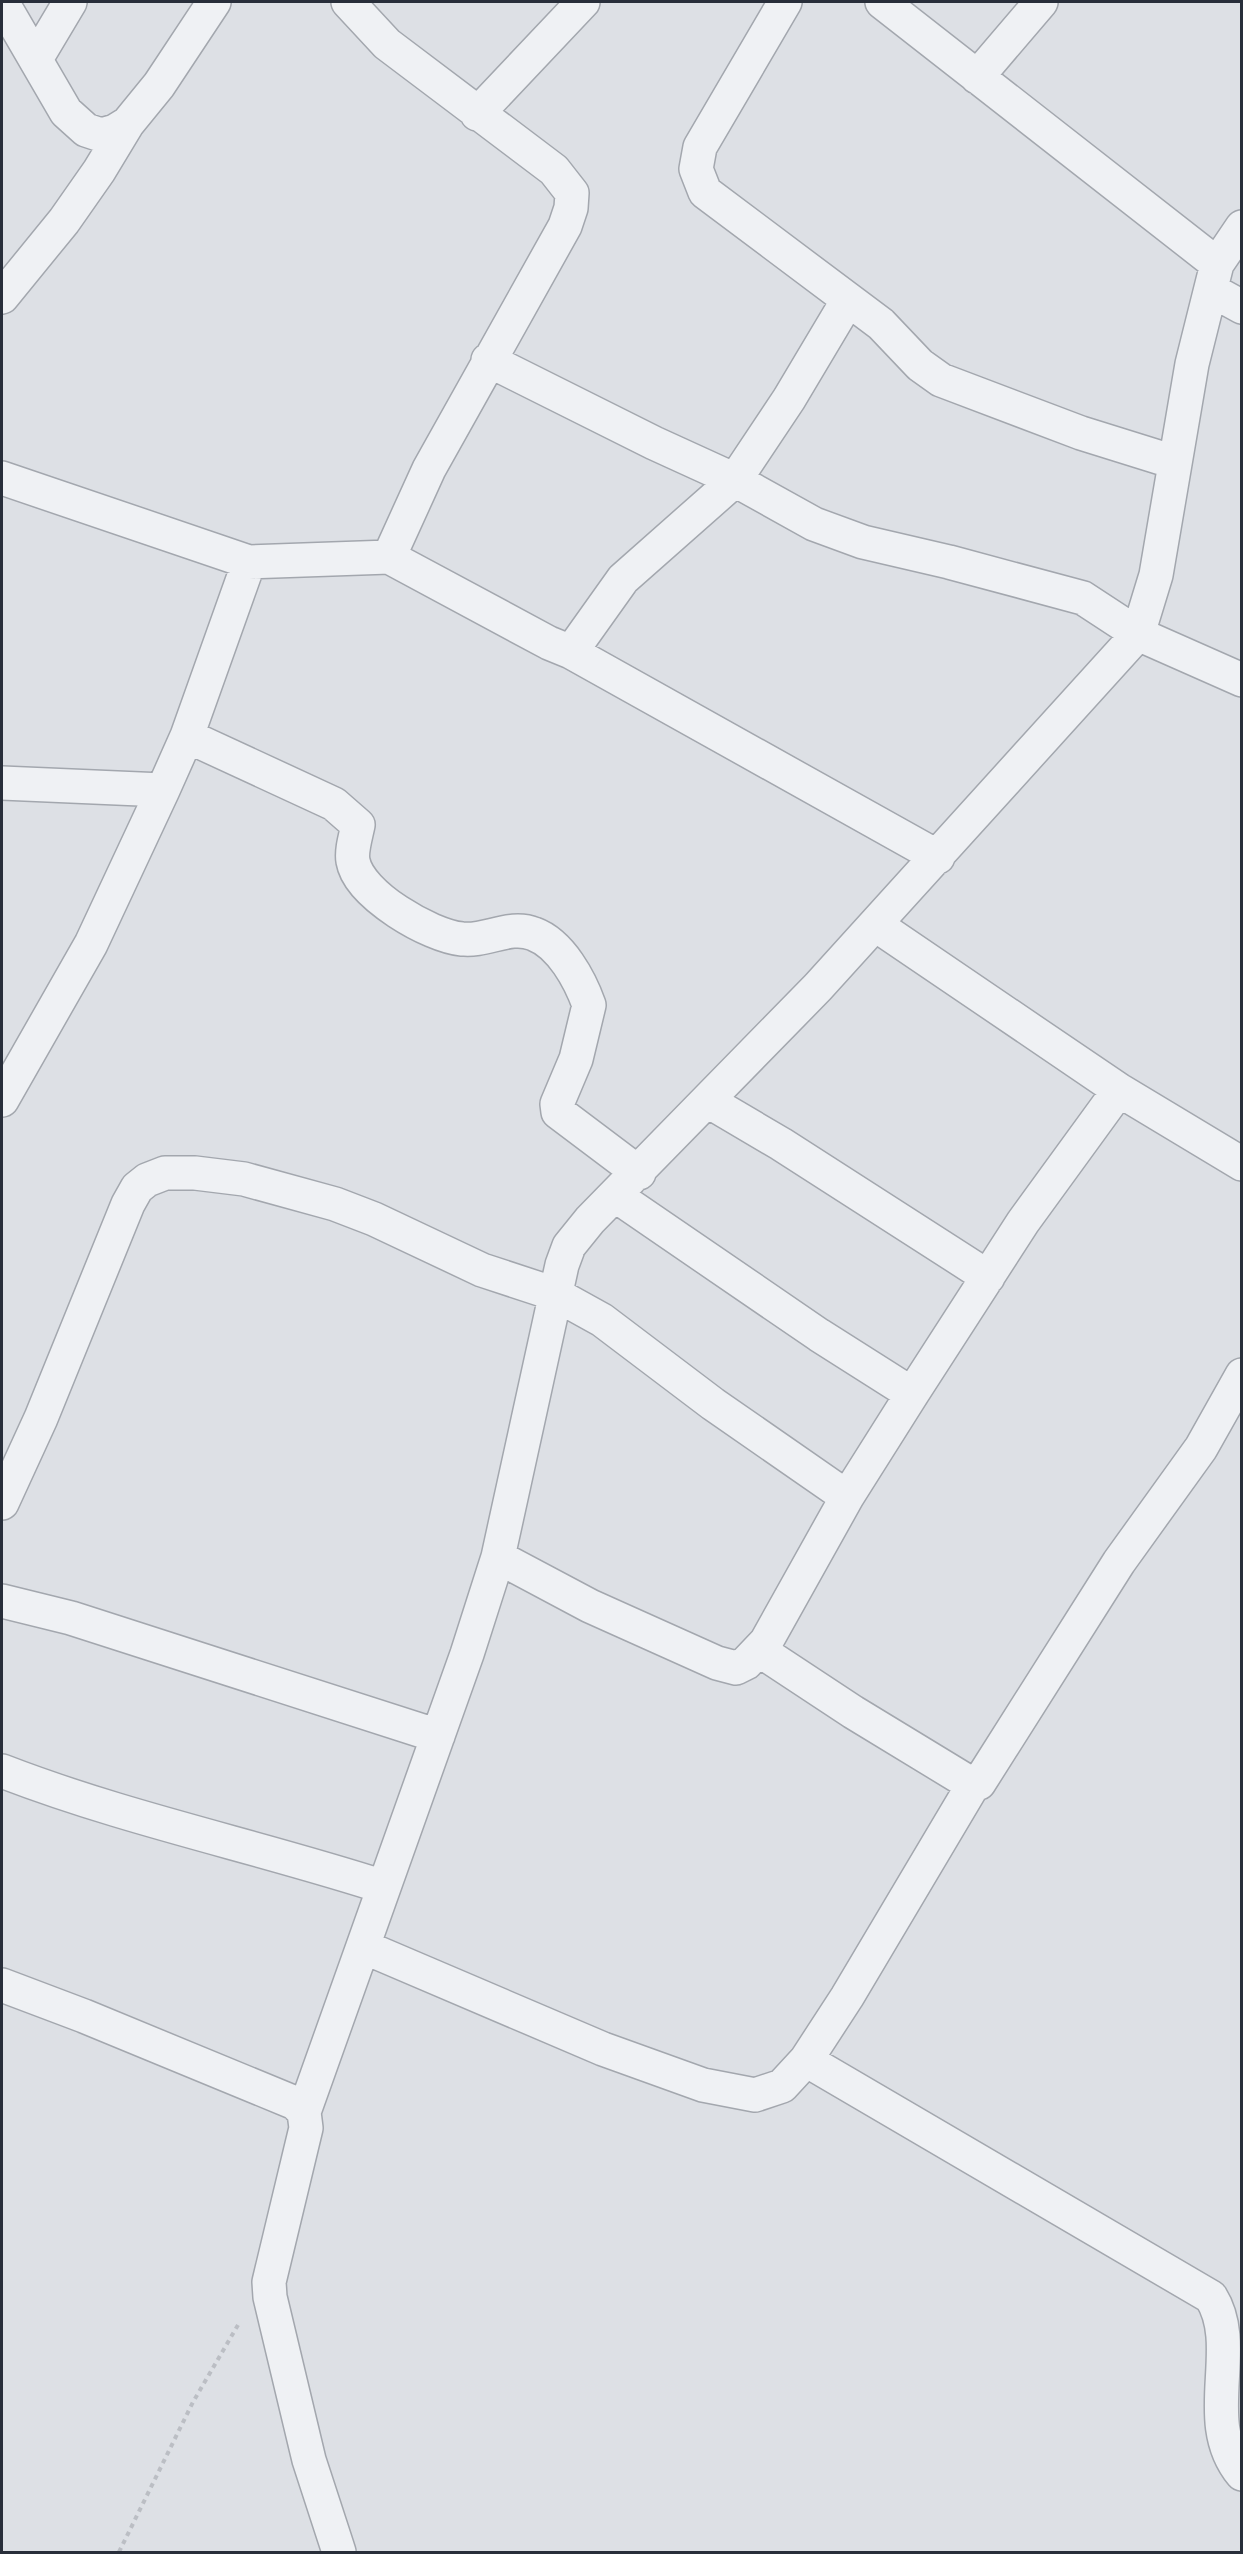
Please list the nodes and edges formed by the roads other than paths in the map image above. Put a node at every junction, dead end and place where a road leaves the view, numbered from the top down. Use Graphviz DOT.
graph roads {
  1 [pos="2,2"];
  2 [pos="70,2"];
  3 [pos="214,2"];
  4 [pos="348,2"];
  5 [pos="583,2"];
  6 [pos="785,2"];
  7 [pos="882,2"];
  8 [pos="1041,2"];
  9 [pos="36,59"];
  10 [pos="977,77"];
  11 [pos="477,114"];
  12 [pos="128,123"];
  13 [pos="1242,226"];
  14 [pos="1214,277"];
  15 [pos="2,297"];
  16 [pos="849,300"];
  17 [pos="1242,307"];
  18 [pos="488,360"];
  19 [pos="1174,462"];
  20 [pos="2,477"];
  21 [pos="735,480"];
  22 [pos="388,557"];
  23 [pos="249,562"];
  24 [pos="1138,634"];
  25 [pos="571,652"];
  26 [pos="1242,680"];
  27 [pos="187,736"];
  28 [pos="4,787"];
  29 [pos="163,790"];
  30 [pos="938,857"];
  31 [pos="876,925"];
  32 [pos="1119,1090"];
  33 [pos="2,1100"];
  34 [pos="708,1101"];
  35 [pos="1242,1164"];
  36 [pos="639,1173"];
  37 [pos="616,1196"];
  38 [pos="988,1277"];
  39 [pos="555,1294"];
  40 [pos="1242,1375"];
  41 [pos="912,1394"];
  42 [pos="847,1497"];
  43 [pos="2,1503"];
  44 [pos="498,1557"];
  45 [pos="2,1601"];
  46 [pos="759,1650"];
  47 [pos="438,1736"];
  48 [pos="2,1771"];
  49 [pos="973,1785"];
  50 [pos="384,1887"];
  51 [pos="364,1947"];
  52 [pos="2,1985"];
  53 [pos="806,2060"];
  54 [pos="304,2112"];
  55 [pos="1242,2474"];
  56 [pos="339,2553"];
  1 -- 9 [label="street"];
  2 -- 9 [label="street"];
  3 -- 12 [label="street"];
  4 -- 11 [label="street"];
  5 -- 11 [label="street"];
  6 -- 16 [label="street"];
  7 -- 10 [label="street"];
  8 -- 10 [label="street"];
  9 -- 12 [label="street"];
  10 -- 14 [label="street"];
  11 -- 18 [label="street"];
  12 -- 15 [label="street"];
  13 -- 14 [label="street"];
  14 -- 17 [label="street"];
  14 -- 19 [label="street"];
  16 -- 19 [label="street"];
  16 -- 21 [label="street"];
  18 -- 21 [label="street"];
  18 -- 22 [label="street"];
  19 -- 24 [label="street"];
  20 -- 23 [label="street"];
  21 -- 24 [label="street"];
  21 -- 25 [label="street"];
  22 -- 23 [label="street"];
  22 -- 25 [label="street"];
  23 -- 27 [label="street"];
  24 -- 26 [label="street"];
  24 -- 30 [label="street"];
  25 -- 30 [label="street"];
  27 -- 29 [label="street"];
  27 -- 36 [label="street"];
  28 -- 29 [label="street"];
  29 -- 33 [label="street"];
  30 -- 31 [label="street"];
  31 -- 32 [label="street"];
  31 -- 34 [label="street"];
  32 -- 35 [label="street"];
  32 -- 38 [label="street"];
  34 -- 36 [label="street"];
  34 -- 38 [label="street"];
  36 -- 37 [label="street"];
  37 -- 39 [label="street"];
  37 -- 41 [label="street"];
  38 -- 41 [label="street"];
  39 -- 42 [label="street"];
  39 -- 43 [label="street"];
  39 -- 44 [label="street"];
  40 -- 49 [label="street"];
  41 -- 42 [label="street"];
  42 -- 46 [label="street"];
  44 -- 46 [label="street"];
  44 -- 47 [label="street"];
  45 -- 47 [label="street"];
  46 -- 49 [label="street"];
  47 -- 50 [label="street"];
  48 -- 50 [label="street"];
  49 -- 53 [label="street"];
  50 -- 51 [label="street"];
  51 -- 53 [label="street"];
  51 -- 54 [label="street"];
  52 -- 54 [label="street"];
  53 -- 55 [label="street"];
  54 -- 56 [label="street"];
}
